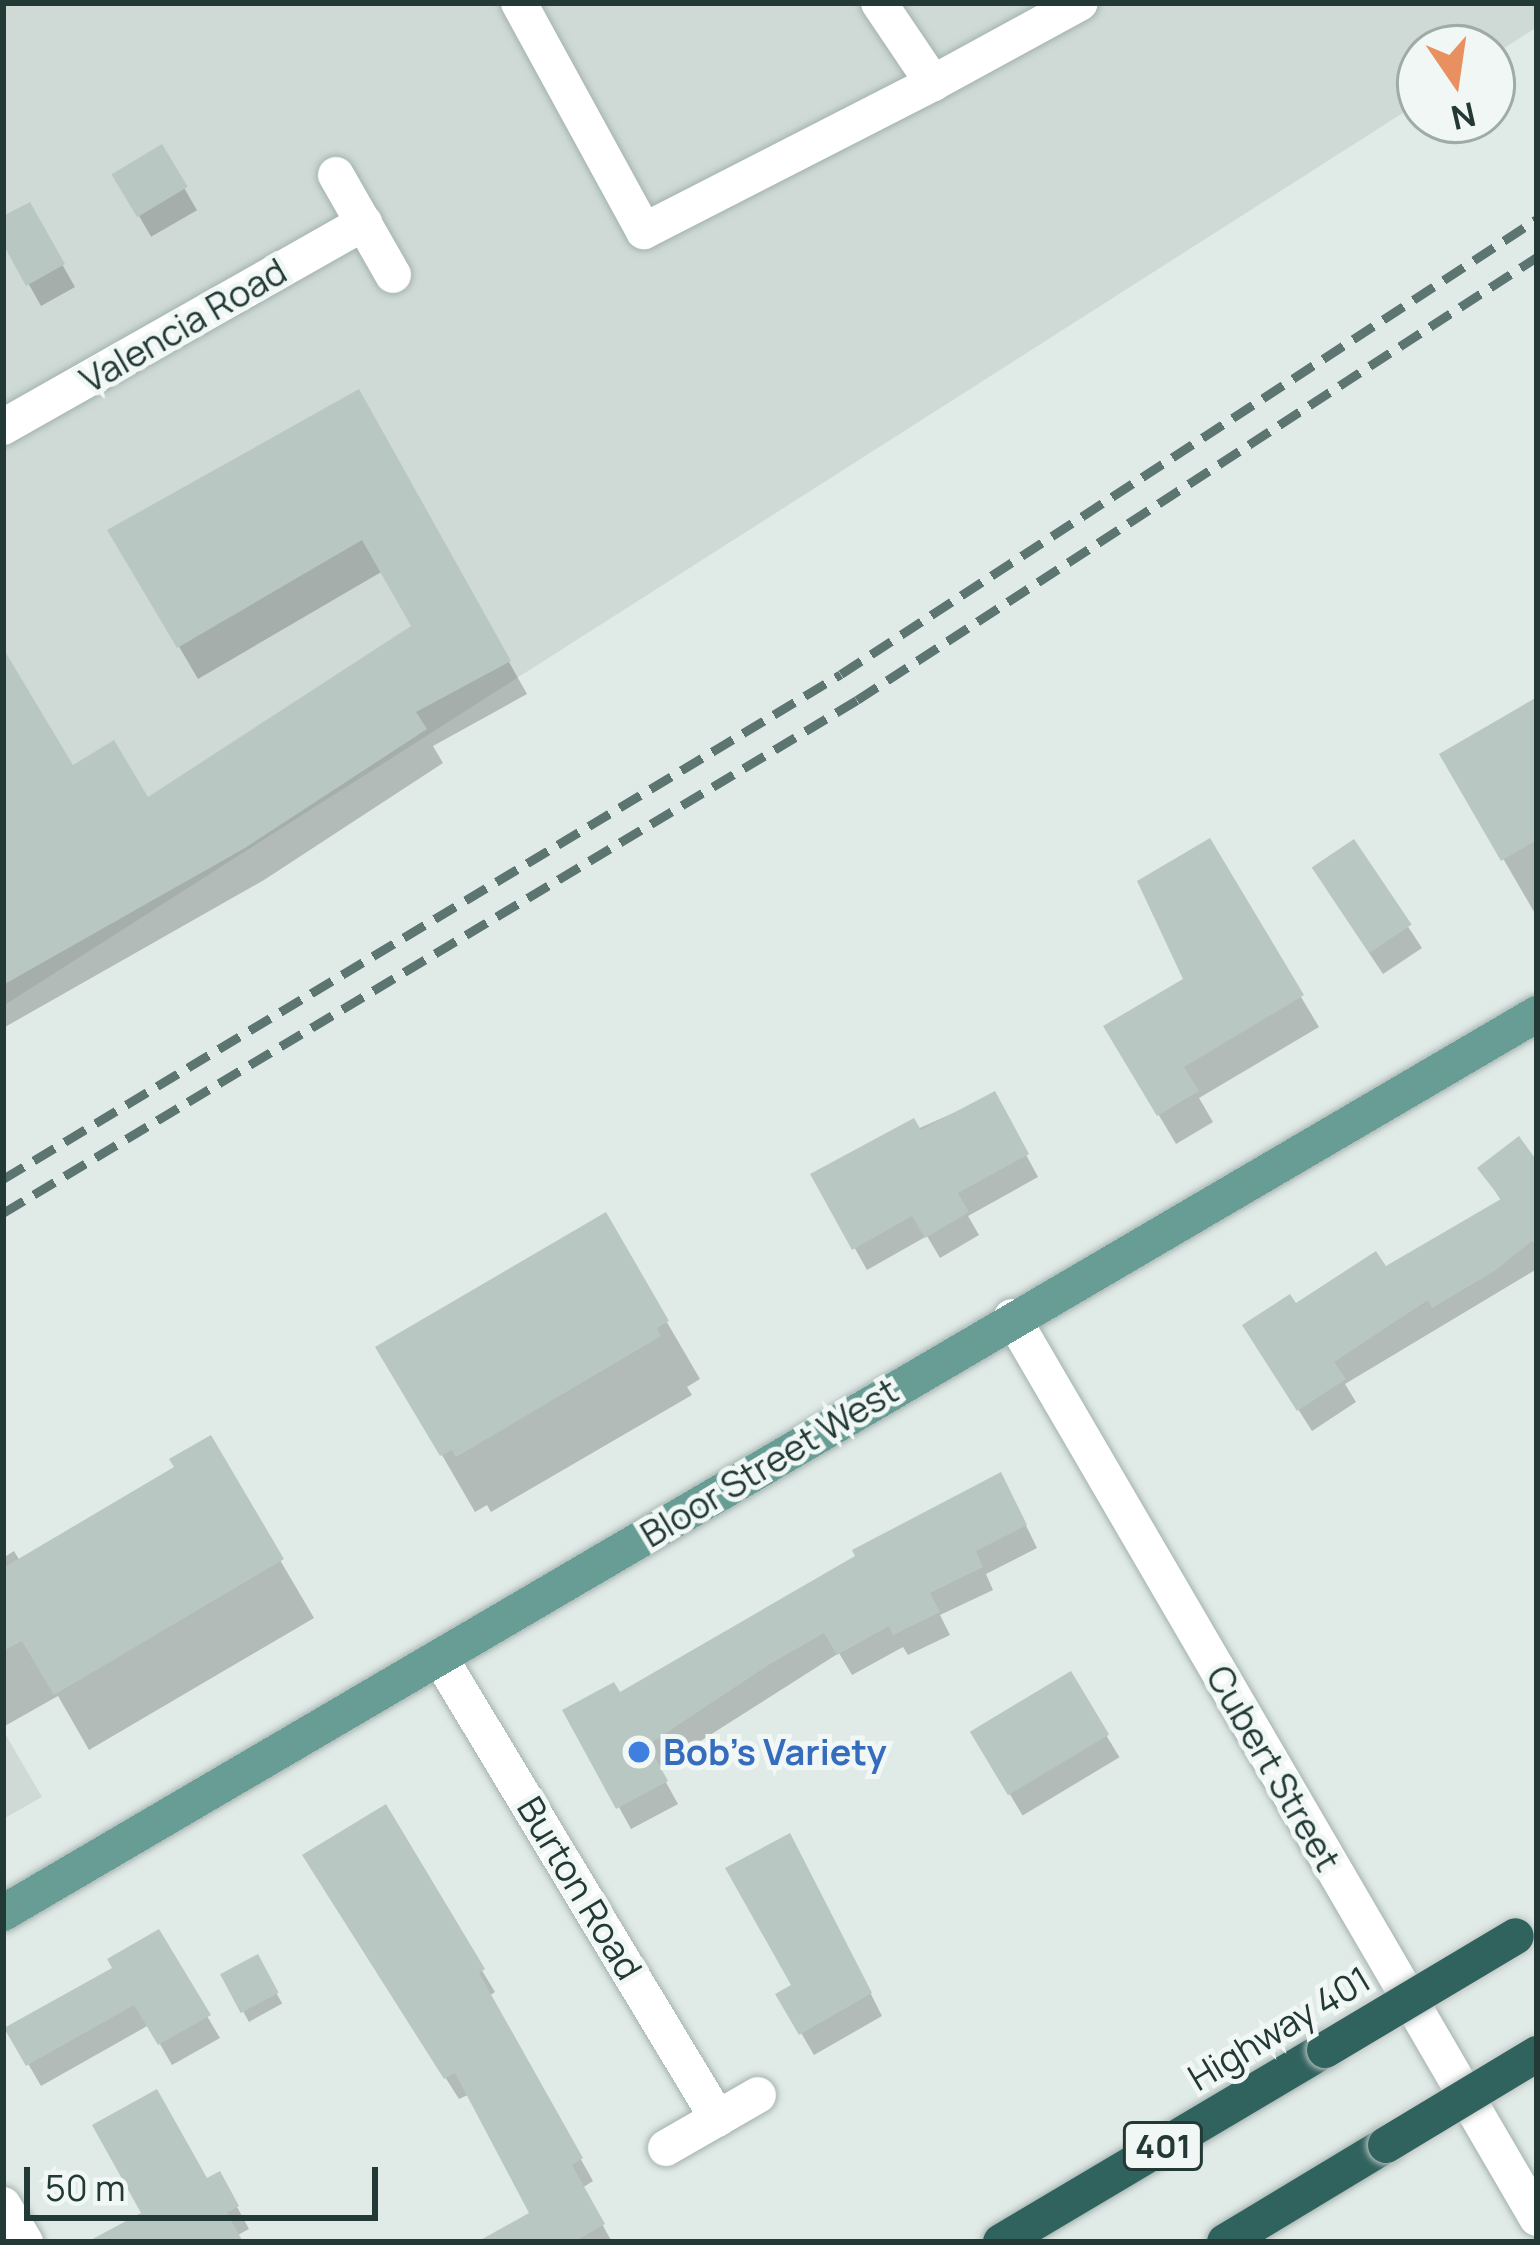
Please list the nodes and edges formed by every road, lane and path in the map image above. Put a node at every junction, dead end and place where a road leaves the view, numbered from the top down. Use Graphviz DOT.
graph roads {
  1 [pos="519,3"];
  2 [pos="879,3"];
  3 [pos="1079,3"];
  4 [pos="934,83"];
  5 [pos="336,175"];
  6 [pos="364,223"];
  7 [pos="393,275"];
  8 [pos="3,427"];
  9 [pos="1537,1014"];
  10 [pos="1012,1317"];
  11 [pos="440,1658"];
  12 [pos="3,1913"];
  13 [pos="1526,1929"];
  14 [pos="1537,2054"];
  15 [pos="758,2095"];
  16 [pos="718,2119"];
  17 [pos="666,2148"];
  18 [pos="3,2205"];
  19 [pos="1537,2218"];
  20 [pos="25,2242"];
  21 [pos="1001,2242"];
  22 [pos="1225,2242"];
  1 -- 4 [label="street"];
  2 -- 4 [label="street"];
  3 -- 4 [label="street"];
  5 -- 6 [label="street"];
  6 -- 7 [label="street"];
  6 -- 8 [label="street, Valencia Road"];
  9 -- 10 [label="main road, Bloor Street West"];
  10 -- 11 [label="main road, Bloor Street West"];
  10 -- 19 [label="street, Cubert Street"];
  11 -- 12 [label="main road, Bloor Street West"];
  11 -- 16 [label="street, Burton Road"];
  13 -- 21 [label="highway, Highway 401 / 401, bridge"];
  14 -- 22 [label="highway, bridge"];
  15 -- 16 [label="street"];
  16 -- 17 [label="street"];
  18 -- 20 [label="street"];
}
